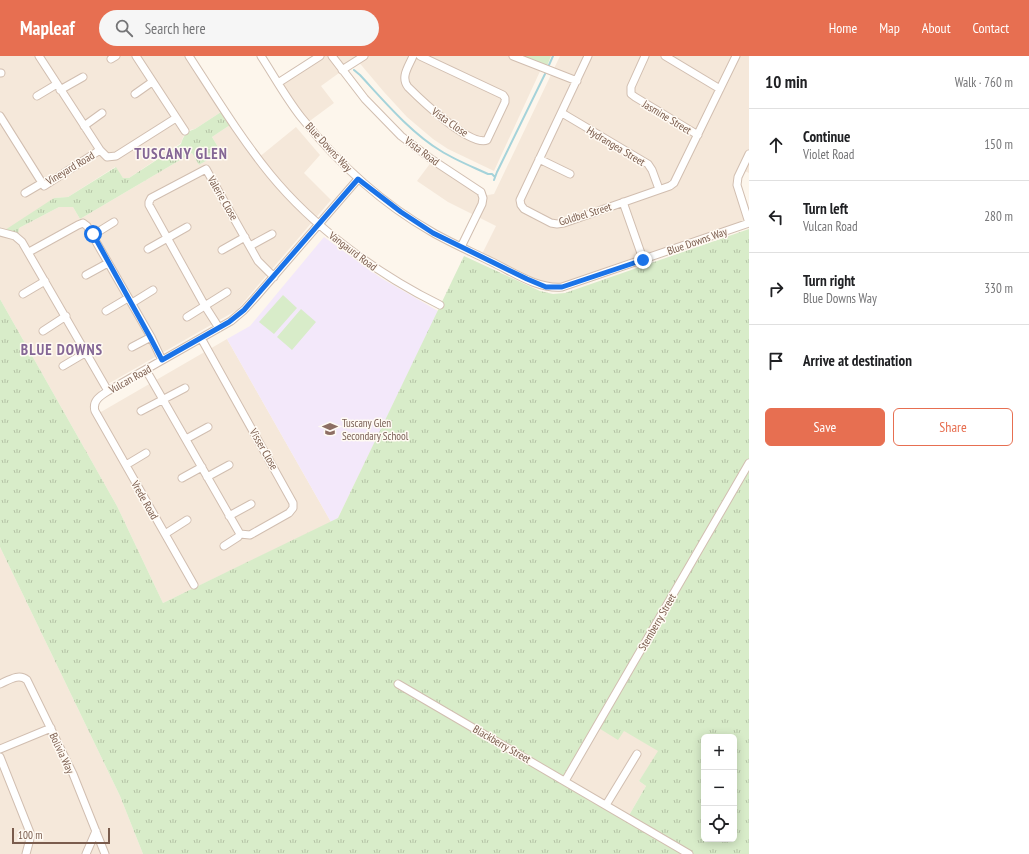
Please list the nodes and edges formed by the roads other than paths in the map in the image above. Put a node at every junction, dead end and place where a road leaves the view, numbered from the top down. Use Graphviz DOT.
graph roads {
  1 [pos="39,56"];
  2 [pos="136,56"];
  3 [pos="189,56"];
  4 [pos="261,56"];
  5 [pos="320,56"];
  6 [pos="332,56"];
  7 [pos="364,56"];
  8 [pos="413,56"];
  9 [pos="420,56"];
  10 [pos="514,56"];
  11 [pos="588,56"];
  12 [pos="645,56"];
  13 [pos="665,56"];
  14 [pos="736,56"];
  15 [pos="342,70"];
  16 [pos="83,77"];
  17 [pos="577,81"];
  18 [pos="152,82"];
  19 [pos="278,83"];
  20 [pos="58,87"];
  21 [pos="720,89"];
  22 [pos="135,94"];
  23 [pos="38,96"];
  24 [pos="562,113"];
  25 [pos="102,114"];
  26 [pos="0,117"];
  27 [pos="176,118"];
  28 [pos="84,126"];
  29 [pos="186,131"];
  30 [pos="698,135"];
  31 [pos="100,150"];
  32 [pos="749,154"];
  33 [pos="539,159"];
  34 [pos="570,174"];
  35 [pos="358,179"];
  36 [pos="42,182"];
  37 [pos="659,189"];
  38 [pos="25,193"];
  39 [pos="623,202"];
  40 [pos="114,222"];
  41 [pos="749,223"];
  42 [pos="319,224"];
  43 [pos="187,226"];
  44 [pos="0,232"];
  45 [pos="93,234"];
  46 [pos="272,234"];
  47 [pos="167,237"];
  48 [pos="246,237"];
  49 [pos="250,246"];
  50 [pos="461,247"];
  51 [pos="148,249"];
  52 [pos="222,250"];
  53 [pos="29,252"];
  54 [pos="643,260"];
  55 [pos="108,263"];
  56 [pos="86,275"];
  57 [pos="274,277"];
  58 [pos="45,281"];
  59 [pos="153,290"];
  60 [pos="227,292"];
  61 [pos="23,294"];
  62 [pos="130,301"];
  63 [pos="440,305"];
  64 [pos="205,306"];
  65 [pos="106,311"];
  66 [pos="66,316"];
  67 [pos="187,317"];
  68 [pos="219,328"];
  69 [pos="43,331"];
  70 [pos="150,337"];
  71 [pos="201,338"];
  72 [pos="132,347"];
  73 [pos="85,353"];
  74 [pos="162,360"];
  75 [pos="63,366"];
  76 [pos="146,370"];
  77 [pos="185,388"];
  78 [pos="108,391"];
  79 [pos="163,399"];
  80 [pos="95,403"];
  81 [pos="141,411"];
  82 [pos="208,428"];
  83 [pos="186,440"];
  84 [pos="146,453"];
  85 [pos="749,463"];
  86 [pos="126,465"];
  87 [pos="229,465"];
  88 [pos="202,467"];
  89 [pos="207,477"];
  90 [pos="182,478"];
  91 [pos="251,504"];
  92 [pos="229,516"];
  93 [pos="187,520"];
  94 [pos="165,534"];
  95 [pos="240,534"];
  96 [pos="224,546"];
  97 [pos="194,585"];
  98 [pos="0,684"];
  99 [pos="398,684"];
  100 [pos="51,728"];
  101 [pos="0,749"];
  102 [pos="636,754"];
  103 [pos="0,757"];
  104 [pos="565,780"];
  105 [pos="606,805"];
  106 [pos="96,831"];
  107 [pos="26,854"];
  108 [pos="86,854"];
  109 [pos="105,854"];
  110 [pos="690,854"];
  1 -- 20 [label="street"];
  2 -- 18 [label="street"];
  3 -- 42 [label="street, Vangaurd Road"];
  4 -- 19 [label="street, Blue Downs Way"];
  5 -- 19 [label="street"];
  6 -- 15 [label="street, Vista Road"];
  7 -- 15 [label="street"];
  8 -- 9 [label="street, Vista Close"];
  10 -- 17 [label="street"];
  11 -- 17 [label="street, Goldbel Street"];
  12 -- 30 [label="street, Jasmine Street"];
  13 -- 21 [label="street"];
  14 -- 21 [label="street, Goldbel Street"];
  15 -- 50 [label="street, Vista Road"];
  16 -- 20 [label="street"];
  17 -- 24 [label="street, Goldbel Street"];
  18 -- 22 [label="street"];
  18 -- 27 [label="street"];
  19 -- 35 [label="street, Blue Downs Way"];
  20 -- 23 [label="street"];
  20 -- 28 [label="street"];
  21 -- 30 [label="street, Goldbel Street"];
  24 -- 33 [label="street, Goldbel Street"];
  24 -- 37 [label="street, Hydrangea Street"];
  25 -- 28 [label="street"];
  26 -- 36 [label="street, Vineyard Road"];
  27 -- 29 [label="street"];
  27 -- 31 [label="street"];
  28 -- 31 [label="street"];
  30 -- 37 [label="street, Goldbel Street"];
  31 -- 36 [label="street, Vineyard Road"];
  32 -- 41 [label="street"];
  33 -- 34 [label="street"];
  33 -- 39 [label="street, Goldbel Street"];
  35 -- 42 [label="street, Vulcan Road"];
  35 -- 50 [label="street, Blue Downs Way"];
  36 -- 38 [label="street, Vineyard Road"];
  37 -- 39 [label="street, Goldbel Street"];
  39 -- 54 [label="street"];
  40 -- 45 [label="street"];
  41 -- 54 [label="street, Blue Downs Way"];
  42 -- 57 [label="street, Vulcan Road"];
  42 -- 63 [label="street, Vangaurd Road"];
  43 -- 47 [label="street"];
  44 -- 53 [label="street"];
  45 -- 53 [label="street"];
  45 -- 55 [label="street"];
  46 -- 49 [label="street"];
  47 -- 48 [label="street, Valerie Close"];
  47 -- 51 [label="street"];
  47 -- 64 [label="street, Valerie Close"];
  48 -- 49 [label="street, Valerie Close"];
  48 -- 52 [label="street"];
  49 -- 57 [label="street, Valerie Close"];
  50 -- 54 [label="street, Blue Downs Way"];
  53 -- 58 [label="street"];
  55 -- 56 [label="street"];
  55 -- 62 [label="street"];
  57 -- 68 [label="street, Vulcan Road"];
  58 -- 61 [label="street"];
  58 -- 66 [label="street"];
  59 -- 62 [label="street"];
  60 -- 64 [label="street"];
  62 -- 65 [label="street"];
  62 -- 70 [label="street"];
  64 -- 67 [label="street"];
  64 -- 68 [label="street, Valerie Close"];
  66 -- 69 [label="street"];
  66 -- 73 [label="street"];
  68 -- 71 [label="street, Vulcan Road"];
  70 -- 72 [label="street"];
  70 -- 74 [label="street"];
  71 -- 74 [label="street, Vulcan Road"];
  71 -- 95 [label="street, Visser Close"];
  73 -- 75 [label="street"];
  73 -- 78 [label="street"];
  74 -- 76 [label="street, Vulcan Road"];
  76 -- 78 [label="street, Vulcan Road"];
  76 -- 79 [label="street"];
  77 -- 79 [label="street"];
  78 -- 80 [label="street, Vulcan Road"];
  79 -- 81 [label="street"];
  79 -- 83 [label="street"];
  80 -- 86 [label="street, Vrede Road"];
  82 -- 83 [label="street"];
  83 -- 88 [label="street"];
  84 -- 86 [label="street"];
  85 -- 104 [label="street, Stemberry Street"];
  86 -- 94 [label="street, Vrede Road"];
  87 -- 89 [label="street"];
  88 -- 89 [label="street"];
  88 -- 90 [label="street"];
  89 -- 92 [label="street"];
  91 -- 92 [label="street"];
  92 -- 95 [label="street"];
  93 -- 94 [label="street"];
  94 -- 97 [label="street, Vrede Road"];
  95 -- 96 [label="street, Visser Close"];
  98 -- 100 [label="street, Bolivia Way"];
  99 -- 104 [label="street, Blackberry Street"];
  100 -- 101 [label="street"];
  100 -- 106 [label="street, Bolivia Way"];
  102 -- 105 [label="street"];
  103 -- 107 [label="street"];
  104 -- 105 [label="street, Blackberry Street"];
  105 -- 110 [label="street, Blackberry Street"];
  106 -- 108 [label="street"];
  106 -- 109 [label="street, Bolivia Way"];
}
